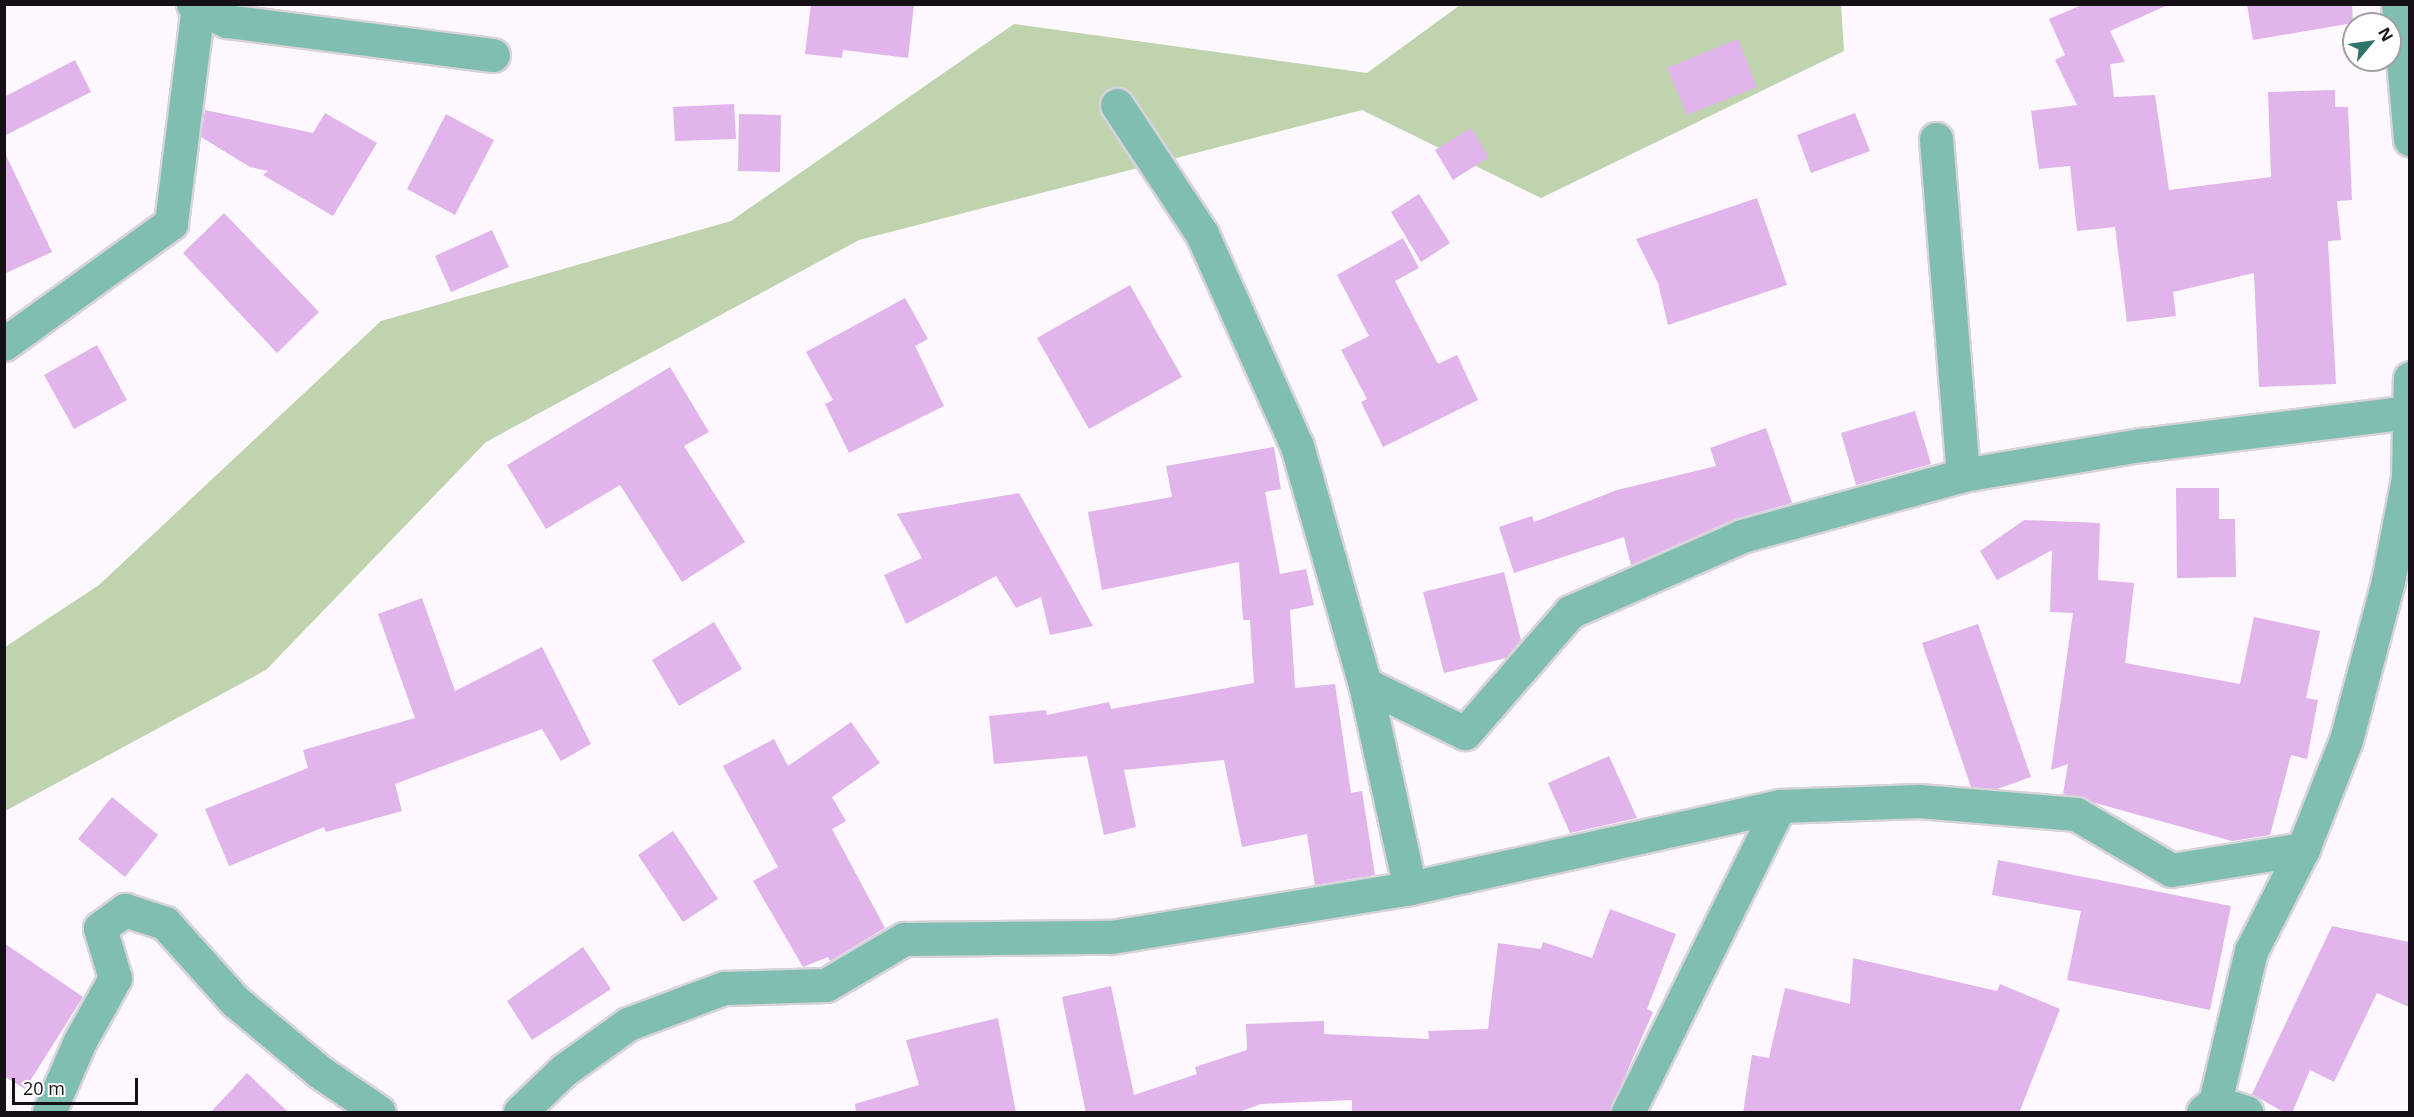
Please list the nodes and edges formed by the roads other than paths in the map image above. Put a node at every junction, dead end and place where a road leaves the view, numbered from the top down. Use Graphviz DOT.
graph roads {
  1 [pos="2398,4"];
  2 [pos="196,6"];
  3 [pos="493,55"];
  4 [pos="1117,105"];
  5 [pos="1936,139"];
  6 [pos="2409,139"];
  7 [pos="4,344"];
  8 [pos="2409,378"];
  9 [pos="2409,412"];
  10 [pos="1963,475"];
  11 [pos="1365,684"];
  12 [pos="1779,806"];
  13 [pos="2303,849"];
  14 [pos="1410,888"];
  15 [pos="2209,1107"];
  16 [pos="49,1113"];
  17 [pos="379,1113"];
  18 [pos="520,1113"];
  19 [pos="1628,1113"];
  20 [pos="2246,1113"];
  1 -- 6 [label="street"];
  2 -- 3 [label="street"];
  2 -- 7 [label="street"];
  4 -- 11 [label="street"];
  5 -- 10 [label="street"];
  8 -- 9 [label="street"];
  9 -- 10 [label="street"];
  9 -- 13 [label="street"];
  10 -- 11 [label="street"];
  11 -- 14 [label="street"];
  12 -- 13 [label="street"];
  12 -- 14 [label="street"];
  12 -- 19 [label="street"];
  13 -- 15 [label="street"];
  14 -- 18 [label="street"];
  15 -- 20 [label="street"];
  16 -- 17 [label="street"];
}
